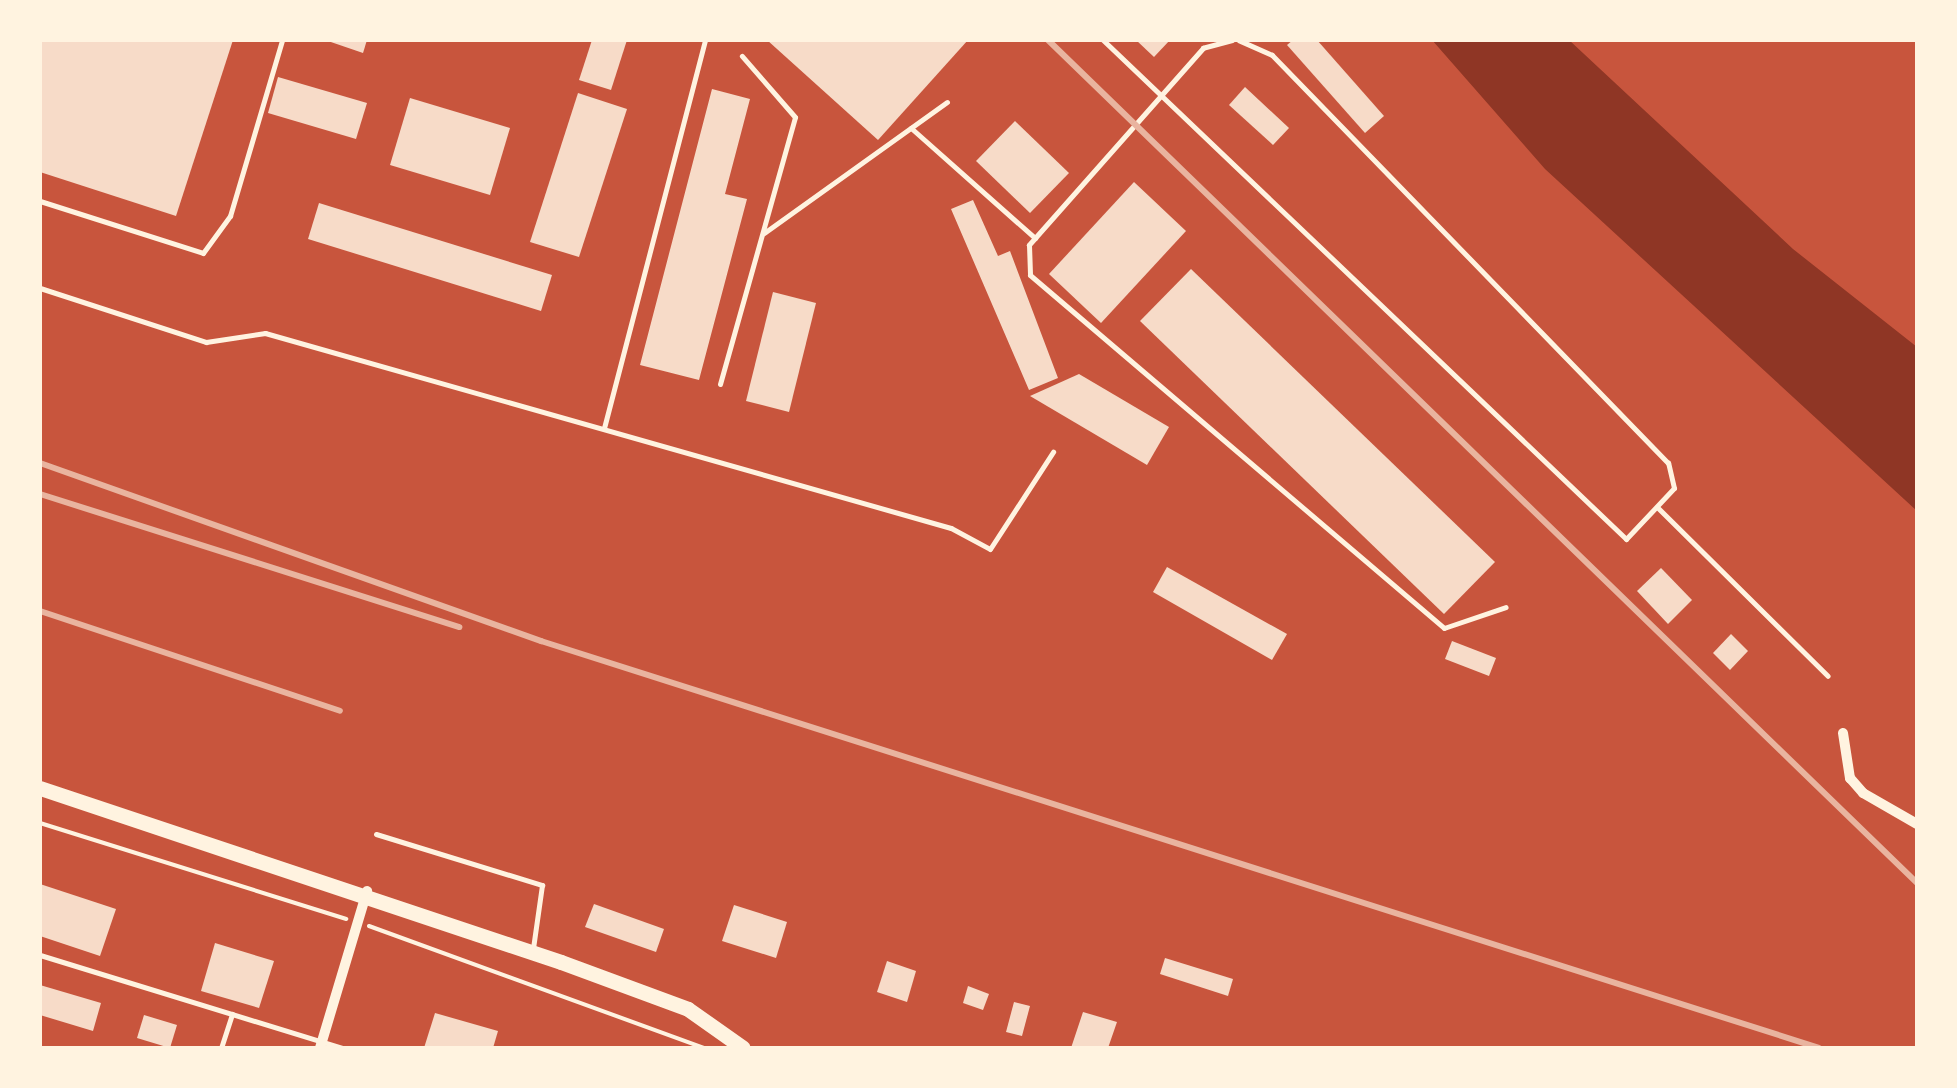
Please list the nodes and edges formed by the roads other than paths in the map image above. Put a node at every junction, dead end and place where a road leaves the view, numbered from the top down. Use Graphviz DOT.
graph roads {
  1 [pos="282,40"];
  2 [pos="705,40"];
  3 [pos="1103,40"];
  4 [pos="1236,40"];
  5 [pos="742,56"];
  6 [pos="1162,94"];
  7 [pos="946,102"];
  8 [pos="911,128"];
  9 [pos="40,202"];
  10 [pos="762,234"];
  11 [pos="1035,238"];
  12 [pos="40,288"];
  13 [pos="720,384"];
  14 [pos="604,428"];
  15 [pos="1053,452"];
  16 [pos="1657,508"];
  17 [pos="1506,607"];
  18 [pos="1828,676"];
  19 [pos="1843,733"];
  20 [pos="40,788"];
  21 [pos="1917,824"];
  22 [pos="376,834"];
  23 [pos="367,891"];
  24 [pos="532,951"];
  25 [pos="40,955"];
  26 [pos="232,1014"];
  27 [pos="321,1045"];
  28 [pos="221,1048"];
  29 [pos="342,1048"];
  30 [pos="742,1048"];
  1 -- 9 [label="lane"];
  2 -- 14 [label="lane"];
  3 -- 6 [label="lane"];
  4 -- 6 [label="lane"];
  4 -- 16 [label="lane"];
  5 -- 10 [label="lane"];
  6 -- 11 [label="lane"];
  6 -- 16 [label="lane"];
  7 -- 8 [label="lane"];
  8 -- 10 [label="lane"];
  8 -- 11 [label="lane"];
  10 -- 13 [label="lane"];
  11 -- 17 [label="lane"];
  12 -- 14 [label="lane"];
  14 -- 15 [label="lane"];
  16 -- 18 [label="lane"];
  19 -- 21 [label="street"];
  20 -- 23 [label="main road"];
  22 -- 24 [label="lane"];
  23 -- 24 [label="main road"];
  23 -- 27 [label="street"];
  24 -- 30 [label="main road"];
  25 -- 26 [label="lane"];
  26 -- 27 [label="lane"];
  26 -- 28 [label="lane"];
  27 -- 29 [label="lane"];
}
